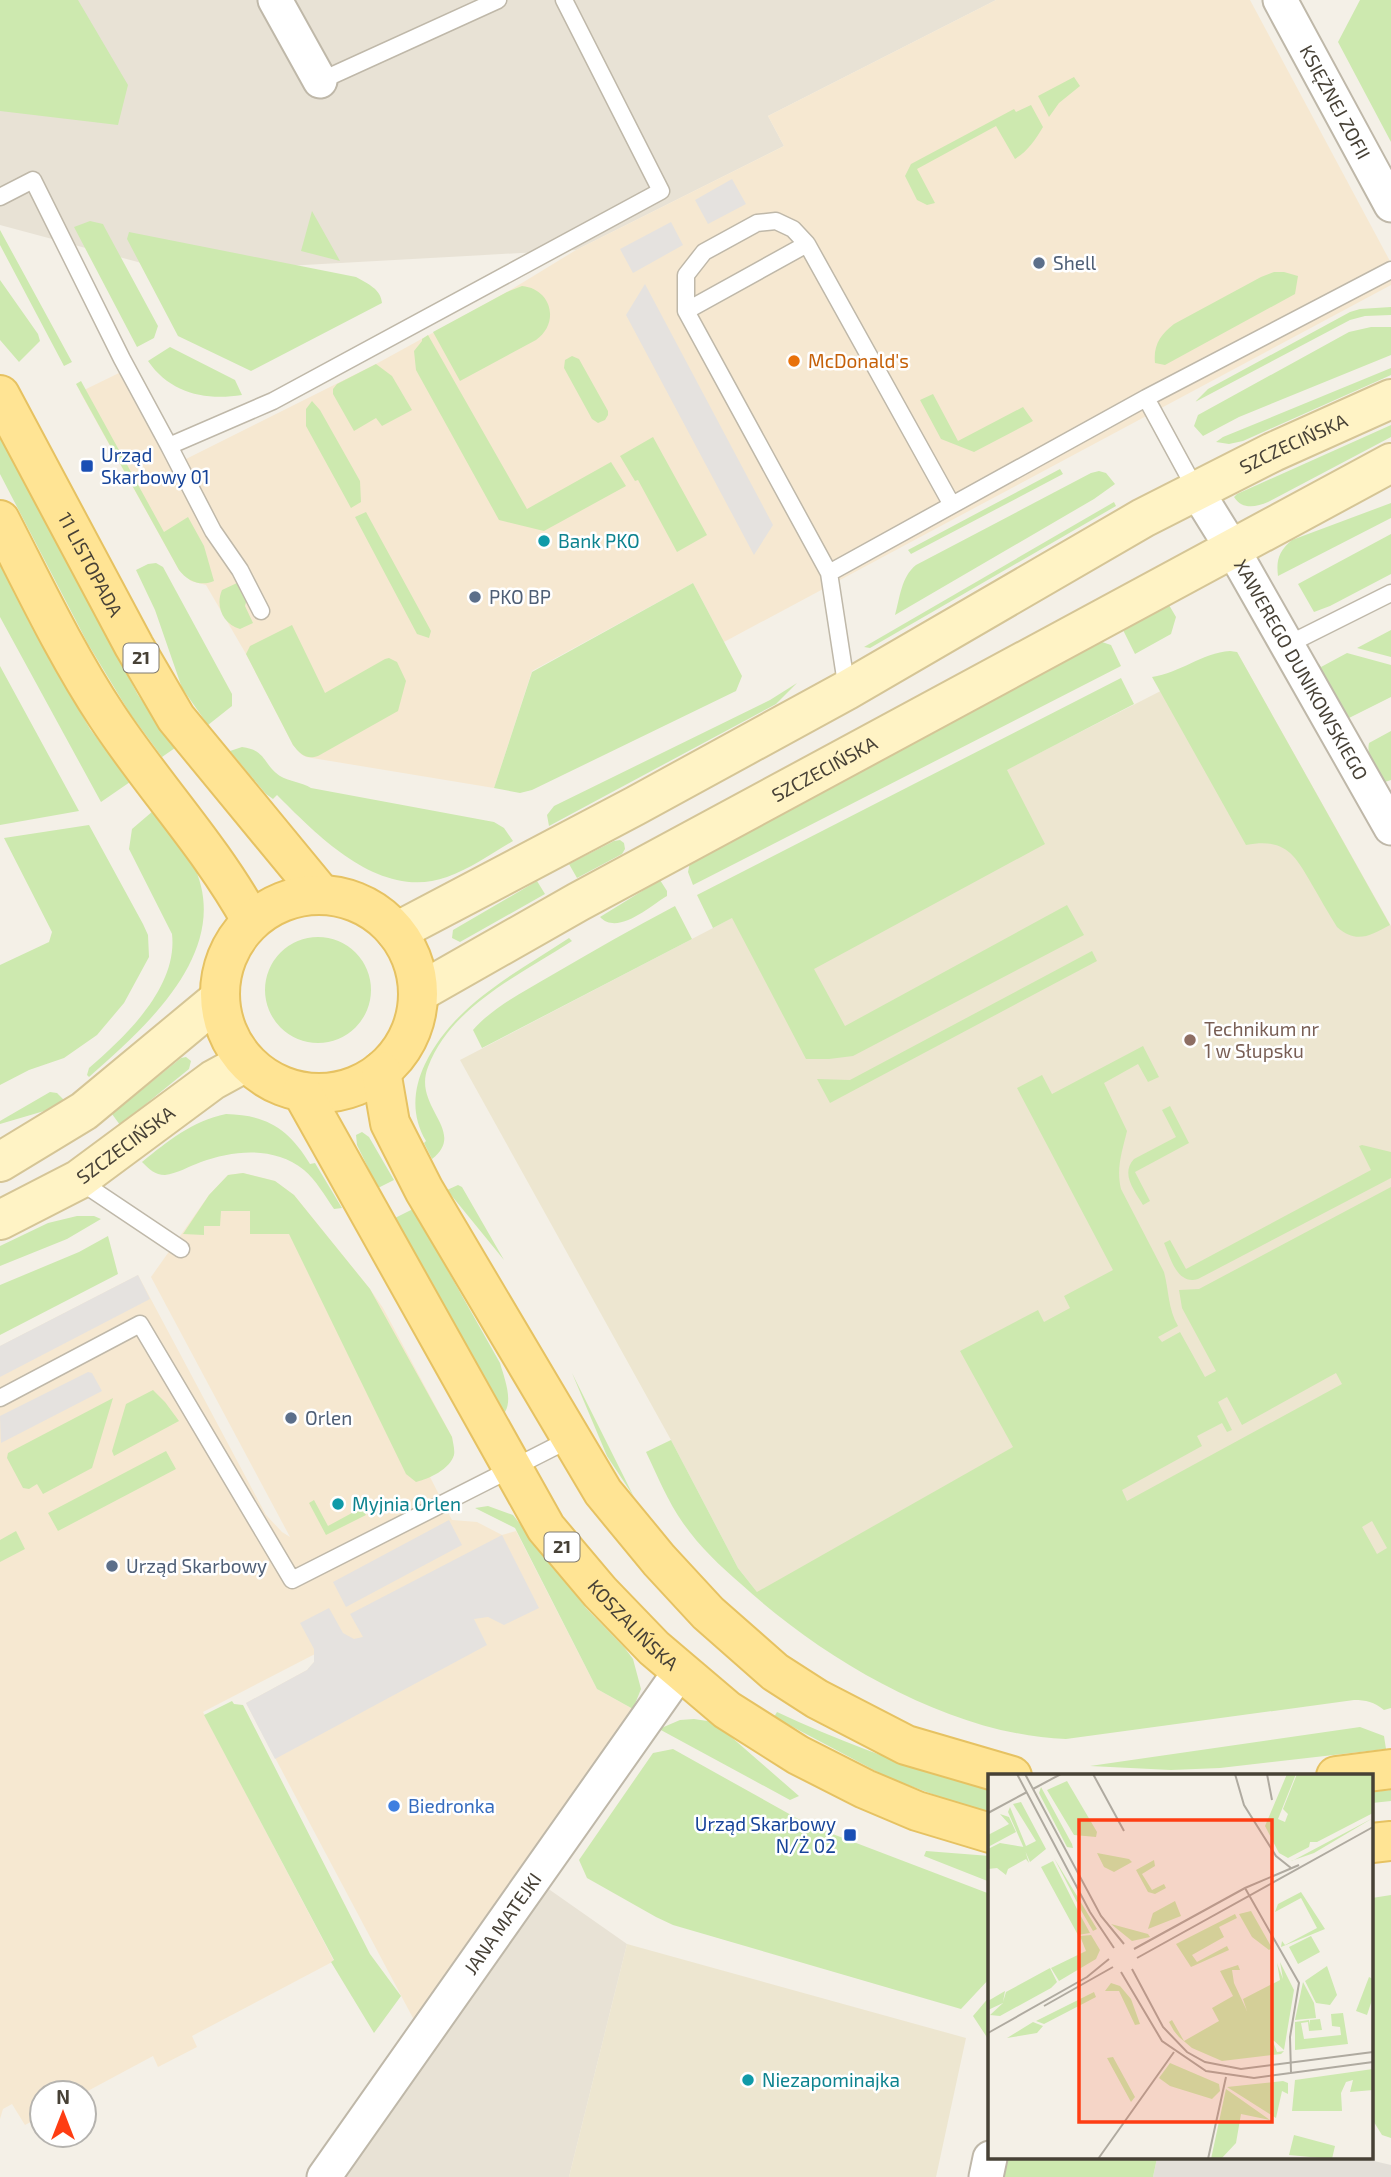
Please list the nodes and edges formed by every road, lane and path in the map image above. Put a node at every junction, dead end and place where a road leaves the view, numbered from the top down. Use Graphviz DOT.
graph roads {
  1 [pos="275,0"];
  2 [pos="498,0"];
  3 [pos="564,0"];
  4 [pos="1280,0"];
  5 [pos="320,81"];
  6 [pos="0,197"];
  7 [pos="1391,205"];
  8 [pos="807,243"];
  9 [pos="1391,270"];
  10 [pos="686,311"];
  11 [pos="0,395"];
  12 [pos="1146,398"];
  13 [pos="1391,400"];
  14 [pos="169,446"];
  15 [pos="1391,463"];
  16 [pos="1196,490"];
  17 [pos="952,505"];
  18 [pos="0,520"];
  19 [pos="1232,548"];
  20 [pos="829,573"];
  21 [pos="1391,593"];
  22 [pos="261,611"];
  23 [pos="1287,645"];
  24 [pos="847,690"];
  25 [pos="1391,828"];
  26 [pos="321,894"];
  27 [pos="251,920"];
  28 [pos="396,932"];
  29 [pos="418,993"];
  30 [pos="219,999"];
  31 [pos="246,1062"];
  32 [pos="381,1071"];
  33 [pos="302,1092"];
  34 [pos="0,1162"];
  35 [pos="78,1181"];
  36 [pos="0,1220"];
  37 [pos="181,1249"];
  38 [pos="0,1398"];
  39 [pos="570,1439"];
  40 [pos="513,1469"];
  41 [pos="681,1670"];
  42 [pos="1391,1769"];
  43 [pos="1005,1774"];
  44 [pos="1352,1774"];
  45 [pos="988,1832"];
  46 [pos="324,2177"];
  1 -- 5 [label="street"];
  2 -- 5 [label="lane"];
  3 -- 14 [label="lane"];
  4 -- 7 [label="street, KSIĘŻNEJ ZOFII"];
  6 -- 14 [label="lane"];
  8 -- 10 [label="lane"];
  8 -- 10 [label="lane"];
  8 -- 17 [label="lane"];
  9 -- 12 [label="lane"];
  10 -- 20 [label="lane"];
  11 -- 26 [label="main road, 11 LISTOPADA / 21"];
  12 -- 16 [label="lane"];
  12 -- 17 [label="lane"];
  13 -- 16 [label="street, SZCZECIŃSKA"];
  14 -- 22 [label="lane"];
  15 -- 19 [label="street, SZCZECIŃSKA"];
  16 -- 19 [label="street"];
  16 -- 24 [label="street, SZCZECIŃSKA"];
  17 -- 20 [label="lane"];
  18 -- 27 [label="main road"];
  19 -- 23 [label="street, XAWEREGO DUNIKOWSKIEGO"];
  19 -- 29 [label="street, SZCZECIŃSKA"];
  20 -- 24 [label="lane"];
  21 -- 23 [label="lane"];
  23 -- 25 [label="street, XAWEREGO DUNIKOWSKIEGO"];
  24 -- 28 [label="street, SZCZECIŃSKA"];
  26 -- 27 [label="main road"];
  26 -- 28 [label="main road"];
  27 -- 30 [label="main road"];
  28 -- 29 [label="main road"];
  29 -- 32 [label="main road"];
  30 -- 31 [label="main road"];
  30 -- 34 [label="street"];
  31 -- 33 [label="main road"];
  31 -- 35 [label="street, SZCZECIŃSKA"];
  32 -- 33 [label="main road"];
  32 -- 39 [label="main road"];
  33 -- 40 [label="main road, KOSZALIŃSKA / 21"];
  35 -- 36 [label="street, SZCZECIŃSKA"];
  35 -- 37 [label="lane"];
  38 -- 40 [label="lane"];
  39 -- 40 [label="lane"];
  39 -- 43 [label="main road"];
  40 -- 41 [label="main road, KOSZALIŃSKA / 21"];
  41 -- 45 [label="main road, KOSZALIŃSKA / 21"];
  41 -- 46 [label="street, JANA MATEJKI"];
  42 -- 44 [label="main road"];
}
